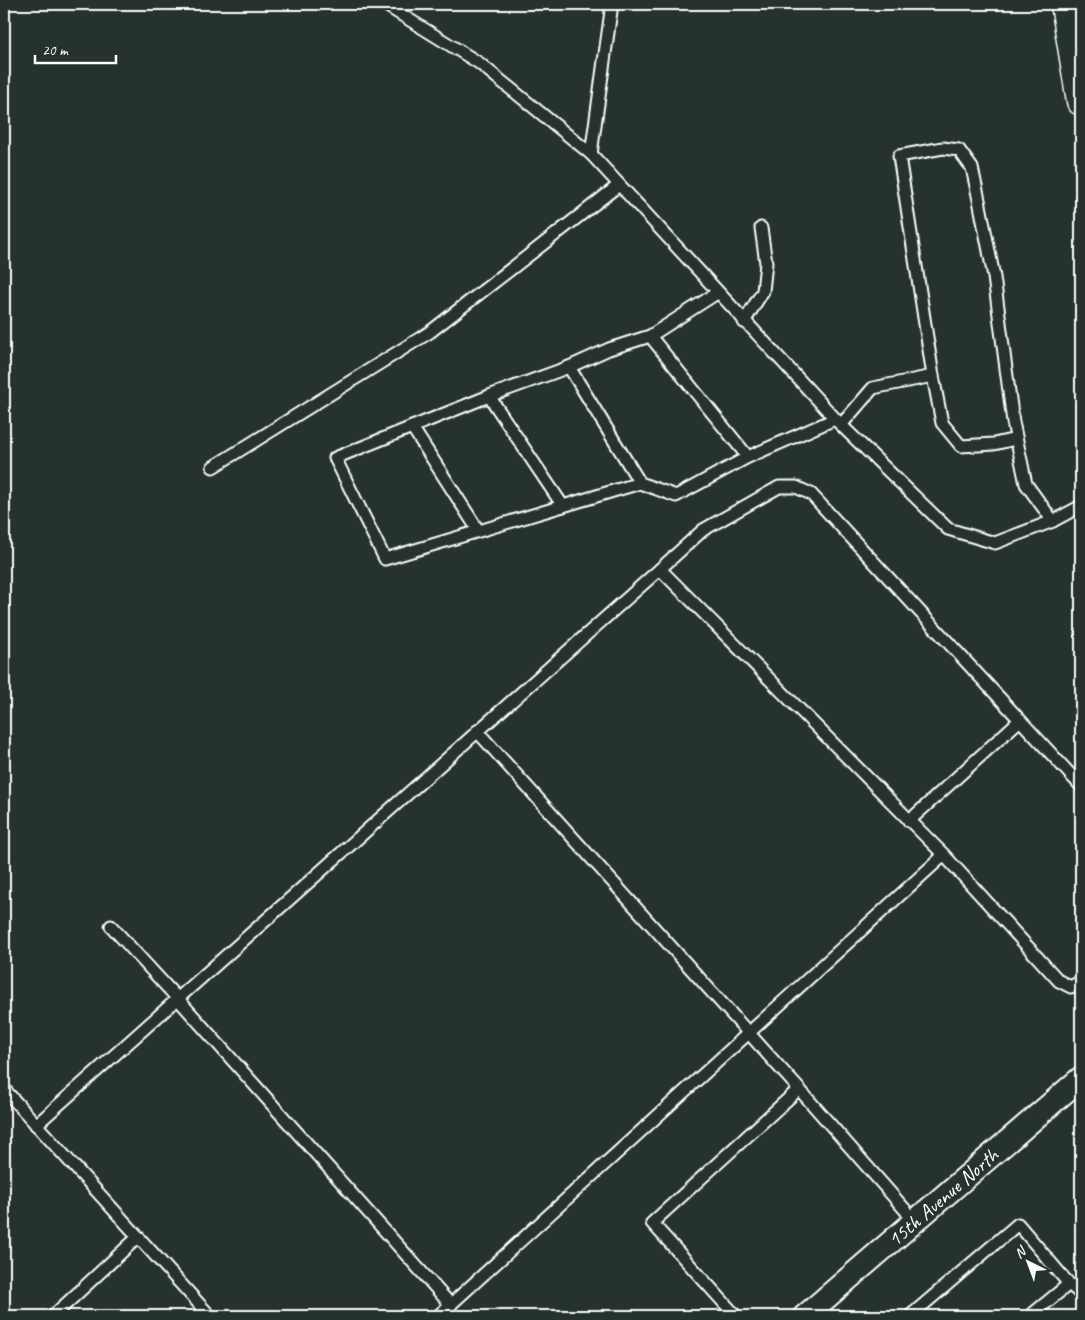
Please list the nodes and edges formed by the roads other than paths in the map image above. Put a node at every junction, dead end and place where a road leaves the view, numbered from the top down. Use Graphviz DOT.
graph roads {
  1 [pos="384,4"];
  2 [pos="612,4"];
  3 [pos="1065,4"];
  4 [pos="1081,101"];
  5 [pos="591,154"];
  6 [pos="619,185"];
  7 [pos="761,228"];
  8 [pos="717,293"];
  9 [pos="744,322"];
  10 [pos="650,336"];
  11 [pos="570,368"];
  12 [pos="933,376"];
  13 [pos="489,396"];
  14 [pos="838,422"];
  15 [pos="412,427"];
  16 [pos="1016,439"];
  17 [pos="748,457"];
  18 [pos="213,467"];
  19 [pos="640,484"];
  20 [pos="563,506"];
  21 [pos="1081,506"];
  22 [pos="1053,521"];
  23 [pos="478,530"];
  24 [pos="660,569"];
  25 [pos="1020,720"];
  26 [pos="477,731"];
  27 [pos="1081,786"];
  28 [pos="909,821"];
  29 [pos="944,855"];
  30 [pos="111,926"];
  31 [pos="1081,981"];
  32 [pos="178,999"];
  33 [pos="749,1033"];
  34 [pos="1081,1078"];
  35 [pos="4,1089"];
  36 [pos="799,1089"];
  37 [pos="36,1125"];
  38 [pos="915,1221"];
  39 [pos="138,1237"];
  40 [pos="1069,1284"];
  41 [pos="1081,1294"];
  42 [pos="451,1305"];
  43 [pos="54,1316"];
  44 [pos="210,1316"];
  45 [pos="438,1316"];
  46 [pos="736,1316"];
  47 [pos="805,1316"];
  48 [pos="910,1316"];
  49 [pos="1030,1316"];
  1 -- 5 [label="lane"];
  2 -- 5 [label="lane"];
  3 -- 4 [label="main road"];
  5 -- 6 [label="lane"];
  6 -- 8 [label="lane"];
  6 -- 18 [label="lane"];
  7 -- 9 [label="lane"];
  8 -- 9 [label="lane"];
  8 -- 10 [label="lane"];
  9 -- 14 [label="lane"];
  10 -- 11 [label="lane"];
  10 -- 17 [label="lane"];
  11 -- 13 [label="lane"];
  11 -- 19 [label="lane"];
  12 -- 14 [label="lane"];
  12 -- 16 [label="lane"];
  12 -- 16 [label="lane"];
  13 -- 15 [label="lane"];
  13 -- 20 [label="lane"];
  14 -- 17 [label="lane"];
  14 -- 22 [label="lane"];
  15 -- 23 [label="lane"];
  15 -- 23 [label="lane"];
  16 -- 22 [label="lane"];
  17 -- 19 [label="lane"];
  19 -- 20 [label="lane"];
  20 -- 23 [label="lane"];
  21 -- 22 [label="lane"];
  24 -- 25 [label="lane"];
  24 -- 26 [label="lane"];
  24 -- 28 [label="lane"];
  25 -- 27 [label="lane"];
  25 -- 28 [label="lane"];
  26 -- 32 [label="lane"];
  26 -- 33 [label="lane"];
  28 -- 29 [label="lane"];
  29 -- 31 [label="lane"];
  29 -- 33 [label="lane"];
  30 -- 32 [label="lane"];
  32 -- 37 [label="lane"];
  32 -- 42 [label="lane"];
  33 -- 36 [label="lane"];
  33 -- 42 [label="lane"];
  34 -- 38 [label="street, 15th Avenue North"];
  35 -- 37 [label="lane"];
  36 -- 38 [label="lane"];
  36 -- 46 [label="lane"];
  37 -- 39 [label="lane"];
  38 -- 47 [label="street, 15th Avenue North"];
  39 -- 43 [label="lane"];
  39 -- 44 [label="lane"];
  40 -- 41 [label="lane"];
  40 -- 48 [label="lane"];
  40 -- 49 [label="lane"];
  42 -- 45 [label="lane"];
}
